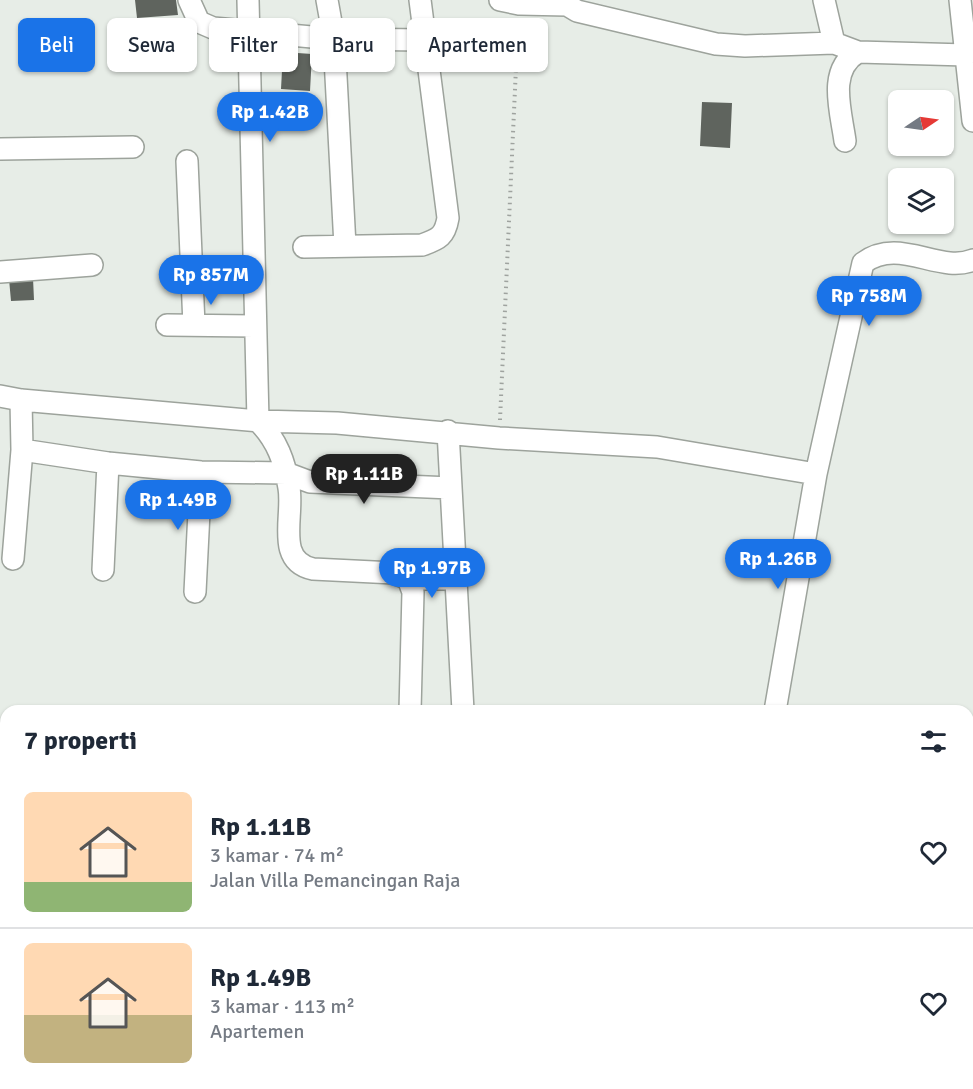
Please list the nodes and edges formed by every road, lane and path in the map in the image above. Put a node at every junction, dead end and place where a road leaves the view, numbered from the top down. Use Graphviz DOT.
graph roads {
  1 [pos="189,0"];
  2 [pos="248,0"];
  3 [pos="327,0"];
  4 [pos="420,0"];
  5 [pos="824,0"];
  6 [pos="960,0"];
  7 [pos="512,1"];
  8 [pos="566,3"];
  9 [pos="248,18"];
  10 [pos="330,18"];
  11 [pos="422,18"];
  12 [pos="209,26"];
  13 [pos="834,44"];
  14 [pos="858,51"];
  15 [pos="966,55"];
  16 [pos="249,72"];
  17 [pos="335,72"];
  18 [pos="429,72"];
  19 [pos="973,121"];
  20 [pos="845,141"];
  21 [pos="133,147"];
  22 [pos="0,149"];
  23 [pos="187,161"];
  24 [pos="345,246"];
  25 [pos="304,247"];
  26 [pos="973,260"];
  27 [pos="92,265"];
  28 [pos="0,272"];
  29 [pos="167,325"];
  30 [pos="194,326"];
  31 [pos="254,326"];
  32 [pos="0,396"];
  33 [pos="21,400"];
  34 [pos="258,421"];
  35 [pos="448,431"];
  36 [pos="499,438"];
  37 [pos="22,450"];
  38 [pos="108,463"];
  39 [pos="201,472"];
  40 [pos="286,473"];
  41 [pos="816,474"];
  42 [pos="451,488"];
  43 [pos="13,559"];
  44 [pos="103,570"];
  45 [pos="408,579"];
  46 [pos="456,579"];
  47 [pos="195,592"];
  48 [pos="410,705"];
  49 [pos="463,705"];
  50 [pos="776,705"];
  1 -- 12 [label="street"];
  2 -- 9 [label="street"];
  3 -- 10 [label="street"];
  4 -- 11 [label="street"];
  5 -- 13 [label="street"];
  6 -- 15 [label="street"];
  7 -- 8 [label="street"];
  7 -- 36 [label="path"];
  8 -- 13 [label="street"];
  13 -- 14 [label="street"];
  14 -- 15 [label="street"];
  14 -- 20 [label="street"];
  15 -- 19 [label="street"];
  16 -- 31 [label="street"];
  17 -- 24 [label="street"];
  18 -- 24 [label="street"];
  21 -- 22 [label="street"];
  23 -- 30 [label="street"];
  24 -- 25 [label="street"];
  26 -- 41 [label="street"];
  27 -- 28 [label="street"];
  29 -- 30 [label="street"];
  30 -- 31 [label="street"];
  31 -- 34 [label="street"];
  32 -- 33 [label="street"];
  33 -- 34 [label="street"];
  33 -- 37 [label="street"];
  34 -- 35 [label="street"];
  34 -- 40 [label="street"];
  35 -- 36 [label="street"];
  35 -- 42 [label="street"];
  36 -- 41 [label="street"];
  37 -- 38 [label="street"];
  37 -- 43 [label="street"];
  38 -- 39 [label="street"];
  38 -- 44 [label="street"];
  39 -- 40 [label="street"];
  39 -- 47 [label="street"];
  40 -- 42 [label="street"];
  40 -- 45 [label="street"];
  41 -- 50 [label="street"];
  42 -- 46 [label="street"];
  45 -- 46 [label="street"];
  45 -- 48 [label="street"];
  46 -- 49 [label="street"];
}
